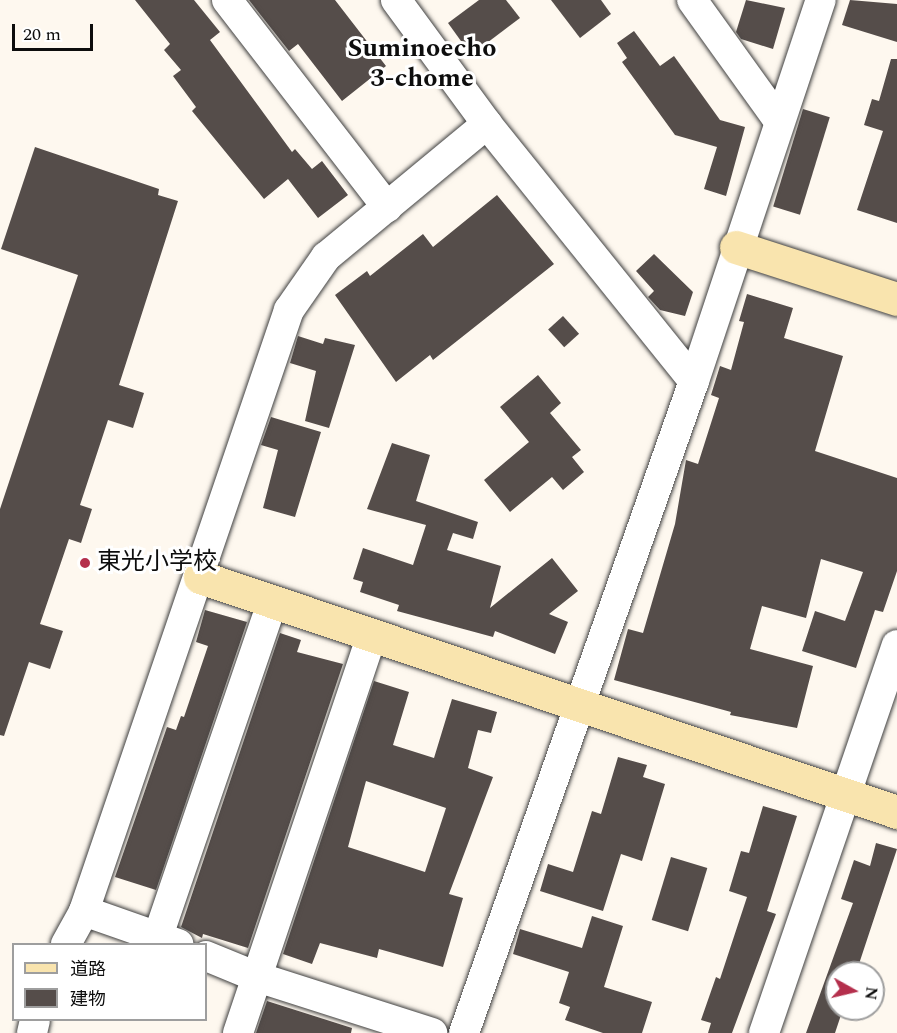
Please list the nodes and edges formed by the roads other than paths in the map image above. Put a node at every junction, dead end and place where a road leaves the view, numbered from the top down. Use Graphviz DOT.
graph roads {
  1 [pos="227,0"];
  2 [pos="396,0"];
  3 [pos="692,0"];
  4 [pos="821,0"];
  5 [pos="779,121"];
  6 [pos="487,124"];
  7 [pos="387,207"];
  8 [pos="736,248"];
  9 [pos="897,299"];
  10 [pos="694,381"];
  11 [pos="200,577"];
  12 [pos="273,601"];
  13 [pos="372,634"];
  14 [pos="897,645"];
  15 [pos="578,704"];
  16 [pos="846,794"];
  17 [pos="897,812"];
  18 [pos="84,911"];
  19 [pos="168,940"];
  20 [pos="67,943"];
  21 [pos="207,956"];
  22 [pos="257,977"];
  23 [pos="360,1022"];
  24 [pos="238,1033"];
  25 [pos="432,1033"];
  26 [pos="464,1033"];
  27 [pos="764,1033"];
  1 -- 7 [label="street"];
  2 -- 6 [label="street"];
  3 -- 5 [label="street"];
  4 -- 5 [label="street"];
  5 -- 8 [label="street"];
  6 -- 7 [label="street"];
  6 -- 10 [label="street"];
  7 -- 11 [label="street"];
  8 -- 9 [label="street"];
  8 -- 10 [label="street"];
  10 -- 15 [label="street"];
  11 -- 12 [label="street"];
  11 -- 18 [label="street"];
  12 -- 13 [label="street"];
  12 -- 19 [label="street"];
  13 -- 15 [label="street"];
  13 -- 22 [label="street"];
  14 -- 16 [label="street"];
  15 -- 16 [label="street"];
  15 -- 26 [label="street"];
  16 -- 17 [label="street"];
  16 -- 27 [label="street"];
  18 -- 19 [label="street"];
  18 -- 20 [label="street"];
  21 -- 22 [label="street"];
  22 -- 23 [label="street"];
  22 -- 24 [label="street"];
  23 -- 25 [label="street"];
}
